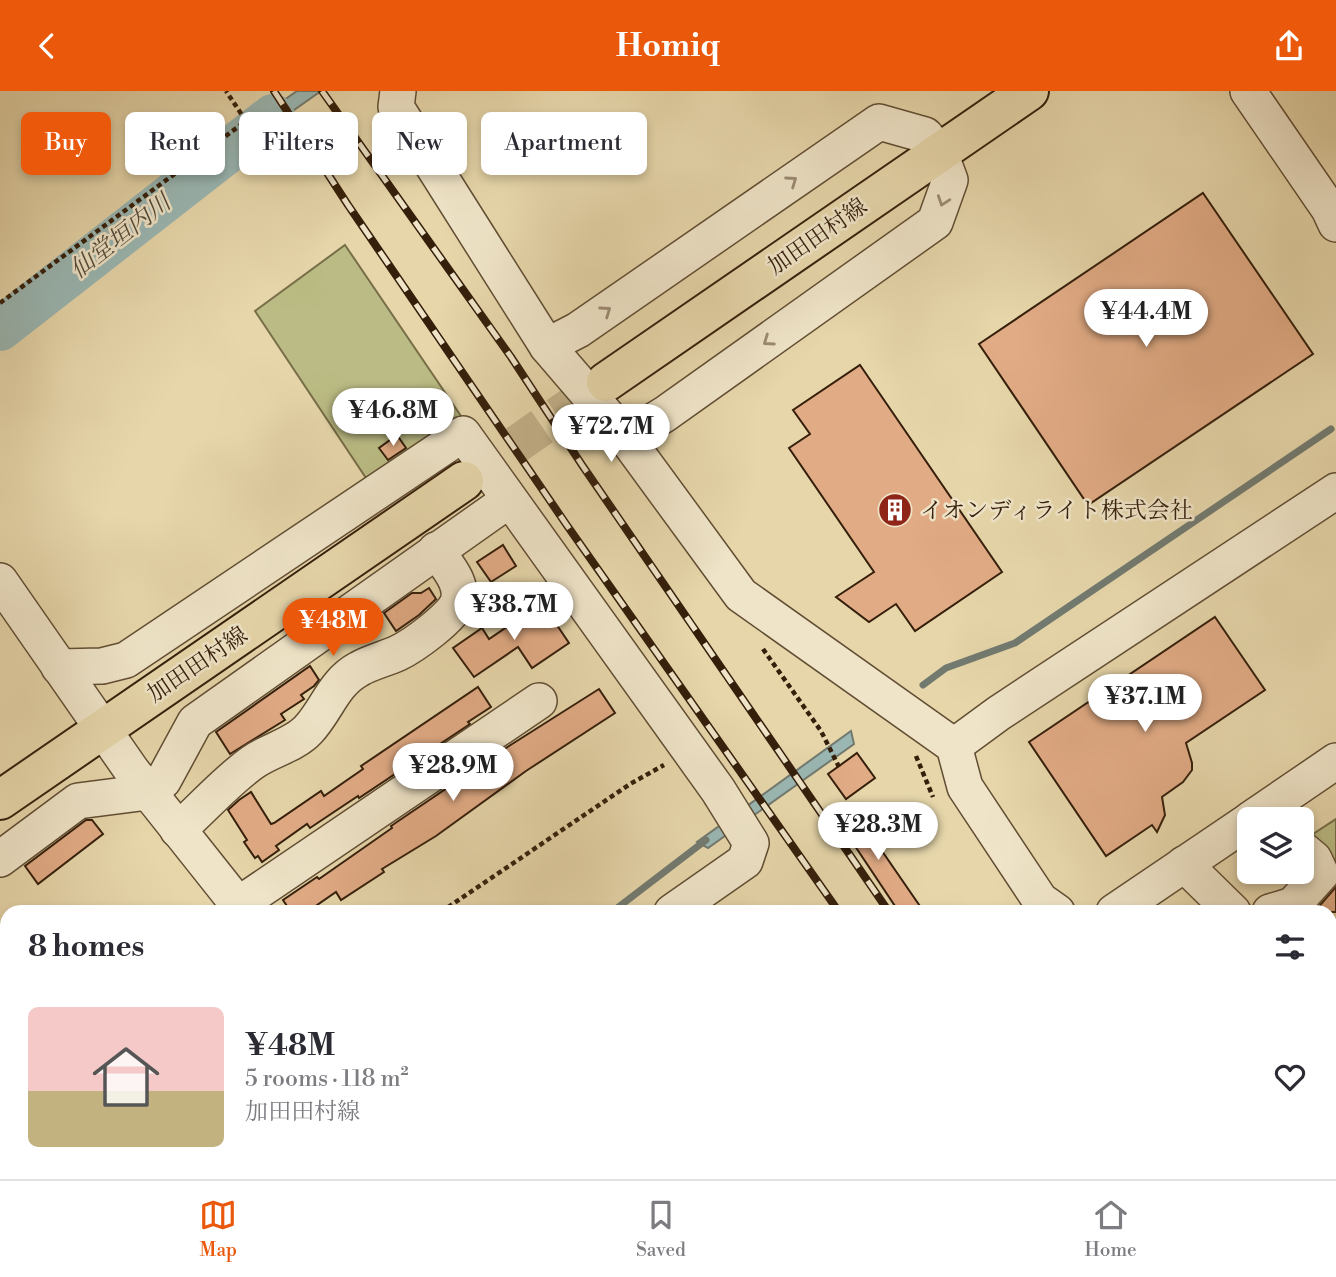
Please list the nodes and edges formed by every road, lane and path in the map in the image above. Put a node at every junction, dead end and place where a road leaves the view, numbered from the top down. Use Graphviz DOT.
graph roads {
  1 [pos="226,91"];
  2 [pos="398,91"];
  3 [pos="1028,91"];
  4 [pos="1248,91"];
  5 [pos="940,153"];
  6 [pos="1336,224"];
  7 [pos="0,303"];
  8 [pos="547,346"];
  9 [pos="606,382"];
  10 [pos="626,438"];
  11 [pos="464,481"];
  12 [pos="1336,491"];
  13 [pos="509,500"];
  14 [pos="436,549"];
  15 [pos="0,581"];
  16 [pos="759,644"];
  17 [pos="59,667"];
  18 [pos="539,701"];
  19 [pos="102,730"];
  20 [pos="912,745"];
  21 [pos="954,746"];
  22 [pos="671,760"];
  23 [pos="1336,761"];
  24 [pos="839,767"];
  25 [pos="148,792"];
  26 [pos="933,797"];
  27 [pos="0,800"];
  28 [pos="1271,807"];
  29 [pos="178,830"];
  30 [pos="1237,830"];
  31 [pos="0,859"];
  32 [pos="1314,859"];
  33 [pos="1184,864"];
  34 [pos="1314,882"];
  35 [pos="1312,884"];
  36 [pos="239,905"];
  37 [pos="245,905"];
  38 [pos="451,905"];
  39 [pos="682,905"];
  40 [pos="1047,905"];
  41 [pos="1124,905"];
  42 [pos="1226,905"];
  43 [pos="1293,905"];
  1 -- 7 [label="path"];
  2 -- 8 [label="street"];
  3 -- 5 [label="main road, 加田田村線"];
  4 -- 6 [label="street"];
  8 -- 5 [label="street, one-way"];
  5 -- 9 [label="main road, 加田田村線"];
  5 -- 10 [label="street, one-way"];
  8 -- 10 [label="street"];
  10 -- 21 [label="street"];
  11 -- 19 [label="main road, 加田田村線"];
  12 -- 21 [label="street"];
  13 -- 14 [label="street"];
  13 -- 17 [label="street"];
  13 -- 39 [label="street"];
  14 -- 25 [label="street"];
  14 -- 29 [label="street"];
  15 -- 17 [label="street"];
  16 -- 24 [label="path"];
  17 -- 19 [label="street"];
  18 -- 37 [label="street"];
  19 -- 25 [label="street"];
  19 -- 27 [label="main road, 加田田村線"];
  20 -- 26 [label="path"];
  21 -- 40 [label="street"];
  22 -- 38 [label="path"];
  23 -- 28 [label="street"];
  25 -- 29 [label="street"];
  25 -- 31 [label="street"];
  29 -- 36 [label="street"];
  30 -- 33 [label="street"];
  32 -- 34 [label="street"];
  33 -- 41 [label="street"];
  33 -- 42 [label="street"];
  35 -- 43 [label="street"];
}
